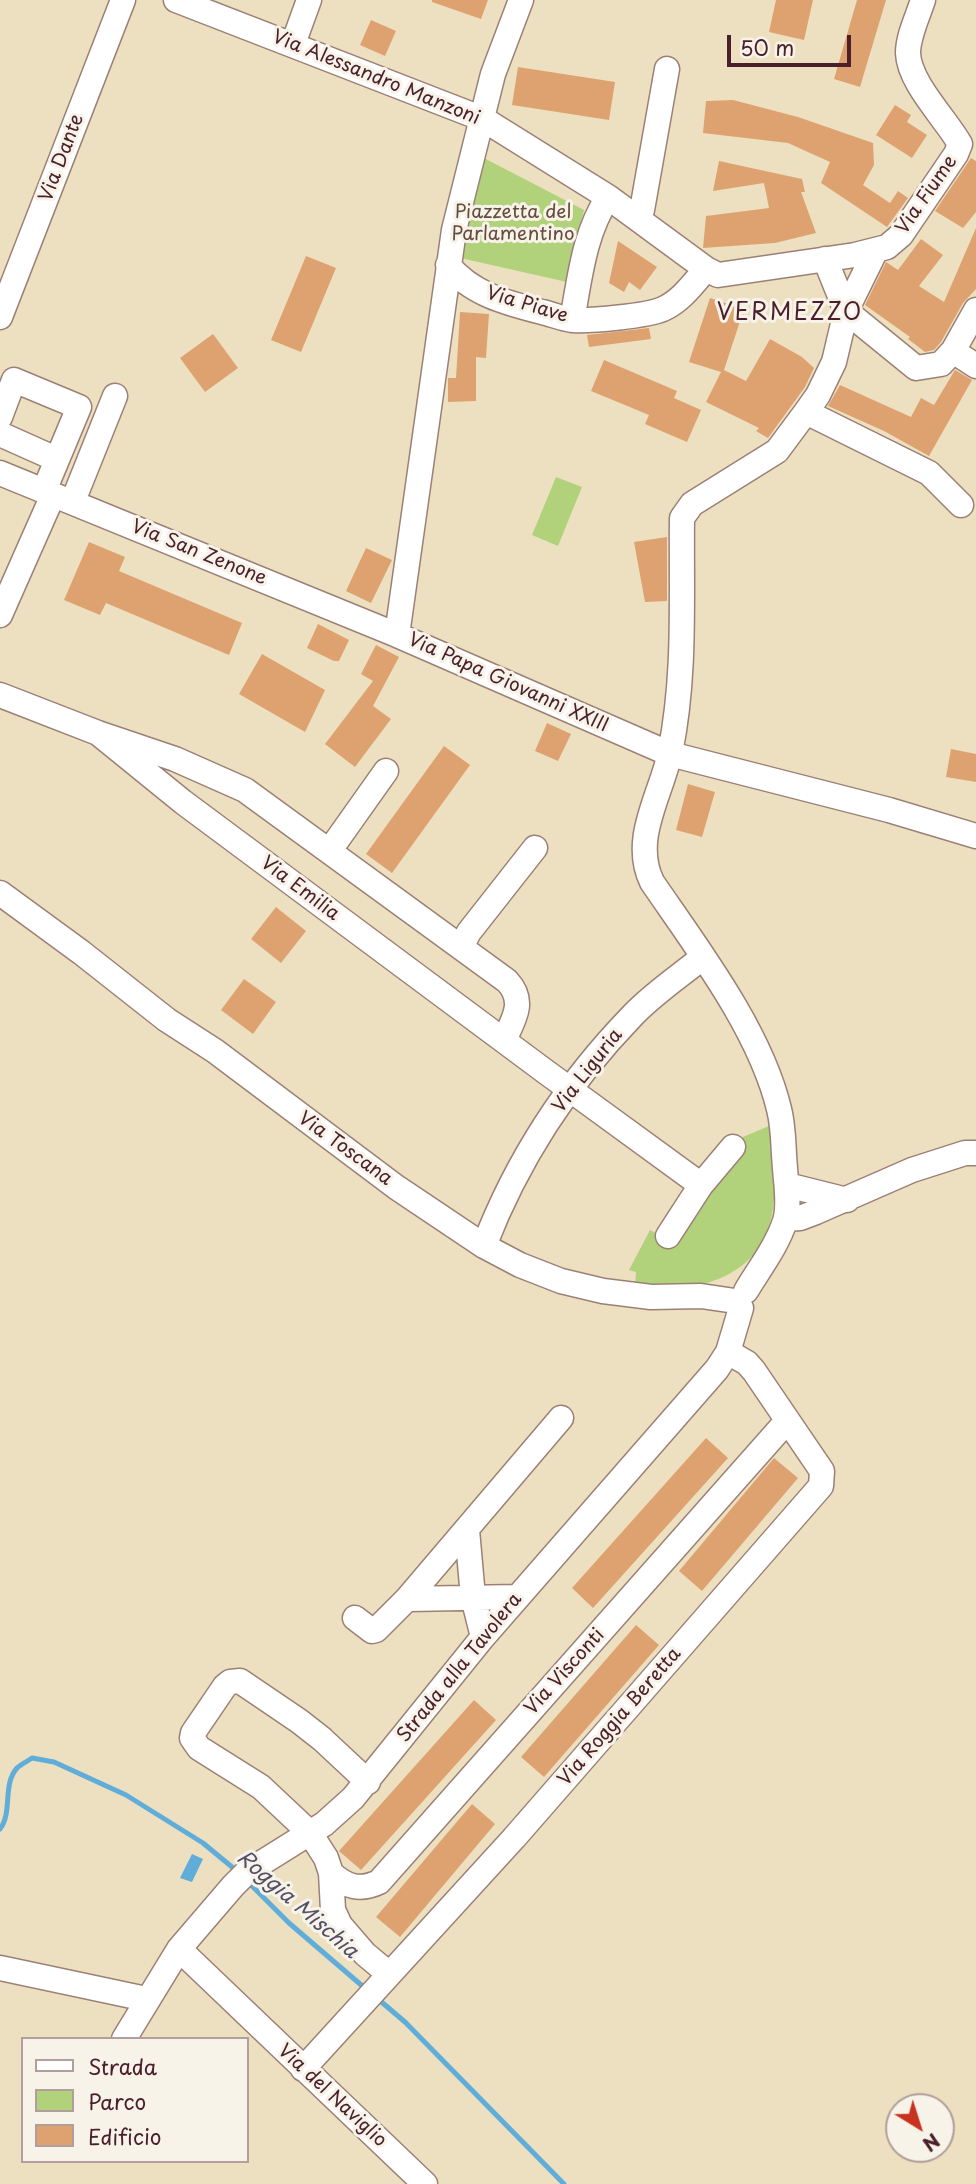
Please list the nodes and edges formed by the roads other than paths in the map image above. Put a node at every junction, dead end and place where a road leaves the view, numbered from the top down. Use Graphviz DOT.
graph roads {
  1 [pos="123,0"];
  2 [pos="176,0"];
  3 [pos="309,0"];
  4 [pos="520,0"];
  5 [pos="923,0"];
  6 [pos="293,44"];
  7 [pos="667,69"];
  8 [pos="483,119"];
  9 [pos="968,148"];
  10 [pos="608,197"];
  11 [pos="638,218"];
  12 [pos="875,252"];
  13 [pos="825,259"];
  14 [pos="447,265"];
  15 [pos="706,269"];
  16 [pos="976,310"];
  17 [pos="846,311"];
  18 [pos="0,317"];
  19 [pos="572,320"];
  20 [pos="953,351"];
  21 [pos="976,366"];
  22 [pos="115,396"];
  23 [pos="806,412"];
  24 [pos="0,417"];
  25 [pos="0,434"];
  26 [pos="56,459"];
  27 [pos="0,472"];
  28 [pos="57,496"];
  29 [pos="961,505"];
  30 [pos="0,615"];
  31 [pos="397,635"];
  32 [pos="0,695"];
  33 [pos="98,733"];
  34 [pos="670,754"];
  35 [pos="386,771"];
  36 [pos="976,836"];
  37 [pos="535,848"];
  38 [pos="330,850"];
  39 [pos="0,893"];
  40 [pos="461,947"];
  41 [pos="703,957"];
  42 [pos="504,1040"];
  43 [pos="569,1089"];
  44 [pos="733,1147"];
  45 [pos="976,1153"];
  46 [pos="701,1185"];
  47 [pos="787,1185"];
  48 [pos="847,1200"];
  49 [pos="786,1219"];
  50 [pos="668,1236"];
  51 [pos="484,1246"];
  52 [pos="741,1300"];
  53 [pos="728,1352"];
  54 [pos="561,1418"];
  55 [pos="788,1421"];
  56 [pos="467,1530"];
  57 [pos="473,1597"];
  58 [pos="518,1597"];
  59 [pos="407,1599"];
  60 [pos="355,1618"];
  61 [pos="483,1637"];
  62 [pos="368,1782"];
  63 [pos="310,1833"];
  64 [pos="331,1873"];
  65 [pos="179,1949"];
  66 [pos="0,1968"];
  67 [pos="375,1988"];
  68 [pos="146,1999"];
  69 [pos="125,2037"];
  70 [pos="303,2069"];
  71 [pos="425,2184"];
  1 -- 18 [label="street, Via Dante"];
  2 -- 6 [label="street, Via Alessandro Manzoni"];
  3 -- 6 [label="street"];
  4 -- 8 [label="street"];
  5 -- 9 [label="street"];
  6 -- 8 [label="street, Via Alessandro Manzoni"];
  7 -- 11 [label="street"];
  8 -- 10 [label="street, Via Alessandro Manzoni"];
  8 -- 14 [label="street"];
  9 -- 12 [label="street, Via Fiume"];
  10 -- 11 [label="street, Via Alessandro Manzoni"];
  10 -- 19 [label="street"];
  11 -- 15 [label="street, Via Alessandro Manzoni"];
  12 -- 13 [label="street"];
  12 -- 17 [label="street, Via Fiume"];
  13 -- 15 [label="street"];
  13 -- 17 [label="street"];
  14 -- 19 [label="street, Via Piave"];
  14 -- 31 [label="street, Via Papa Giovanni XXIII"];
  15 -- 19 [label="street, Via Piave"];
  16 -- 20 [label="street"];
  17 -- 20 [label="street"];
  17 -- 23 [label="street, Via Fiume"];
  20 -- 21 [label="street"];
  22 -- 28 [label="street"];
  23 -- 29 [label="street"];
  23 -- 34 [label="street, Strada alla Tavolera"];
  24 -- 26 [label="street"];
  25 -- 26 [label="street"];
  26 -- 28 [label="street"];
  27 -- 28 [label="street, Via San Zenone"];
  28 -- 30 [label="street"];
  28 -- 31 [label="street, Via San Zenone"];
  31 -- 34 [label="street, Via Papa Giovanni XXIII"];
  32 -- 33 [label="street, Via Emilia"];
  33 -- 38 [label="street, Via Emilia"];
  33 -- 42 [label="street, Via Emilia"];
  34 -- 36 [label="street, Via Papa Giovanni XXIII"];
  34 -- 41 [label="street, Strada alla Tavolera"];
  35 -- 38 [label="street"];
  37 -- 40 [label="street"];
  38 -- 40 [label="street, Via Emilia"];
  39 -- 51 [label="street, Via Toscana"];
  40 -- 42 [label="street, Via Emilia"];
  41 -- 43 [label="street, Via Liguria"];
  41 -- 47 [label="street, Strada alla Tavolera"];
  42 -- 43 [label="street, Via Emilia"];
  43 -- 46 [label="street, Via Emilia"];
  43 -- 51 [label="street, Via Liguria"];
  44 -- 46 [label="street"];
  45 -- 48 [label="street"];
  46 -- 50 [label="street"];
  47 -- 48 [label="street"];
  47 -- 49 [label="street, Strada alla Tavolera"];
  48 -- 49 [label="street"];
  49 -- 52 [label="street, Strada alla Tavolera"];
  51 -- 52 [label="street, Via Toscana"];
  52 -- 53 [label="street, Strada alla Tavolera"];
  53 -- 55 [label="street, Via Roggia Beretta"];
  53 -- 58 [label="street, Strada alla Tavolera"];
  54 -- 56 [label="street"];
  55 -- 64 [label="street, Via Visconti"];
  55 -- 67 [label="street, Via Roggia Beretta"];
  56 -- 57 [label="street"];
  56 -- 59 [label="street"];
  57 -- 58 [label="street"];
  57 -- 59 [label="street"];
  57 -- 61 [label="street"];
  58 -- 61 [label="street, Strada alla Tavolera"];
  59 -- 60 [label="street"];
  61 -- 62 [label="street, Strada alla Tavolera"];
  62 -- 63 [label="street, Strada alla Tavolera"];
  62 -- 63 [label="street"];
  63 -- 64 [label="street"];
  63 -- 65 [label="street, Strada alla Tavolera"];
  64 -- 67 [label="street"];
  65 -- 68 [label="street, Strada alla Tavolera"];
  65 -- 70 [label="street, Via del Naviglio"];
  66 -- 68 [label="street"];
  67 -- 70 [label="street, Via Roggia Beretta"];
  68 -- 69 [label="street, Strada alla Tavolera"];
  70 -- 71 [label="street, Via del Naviglio"];
}
